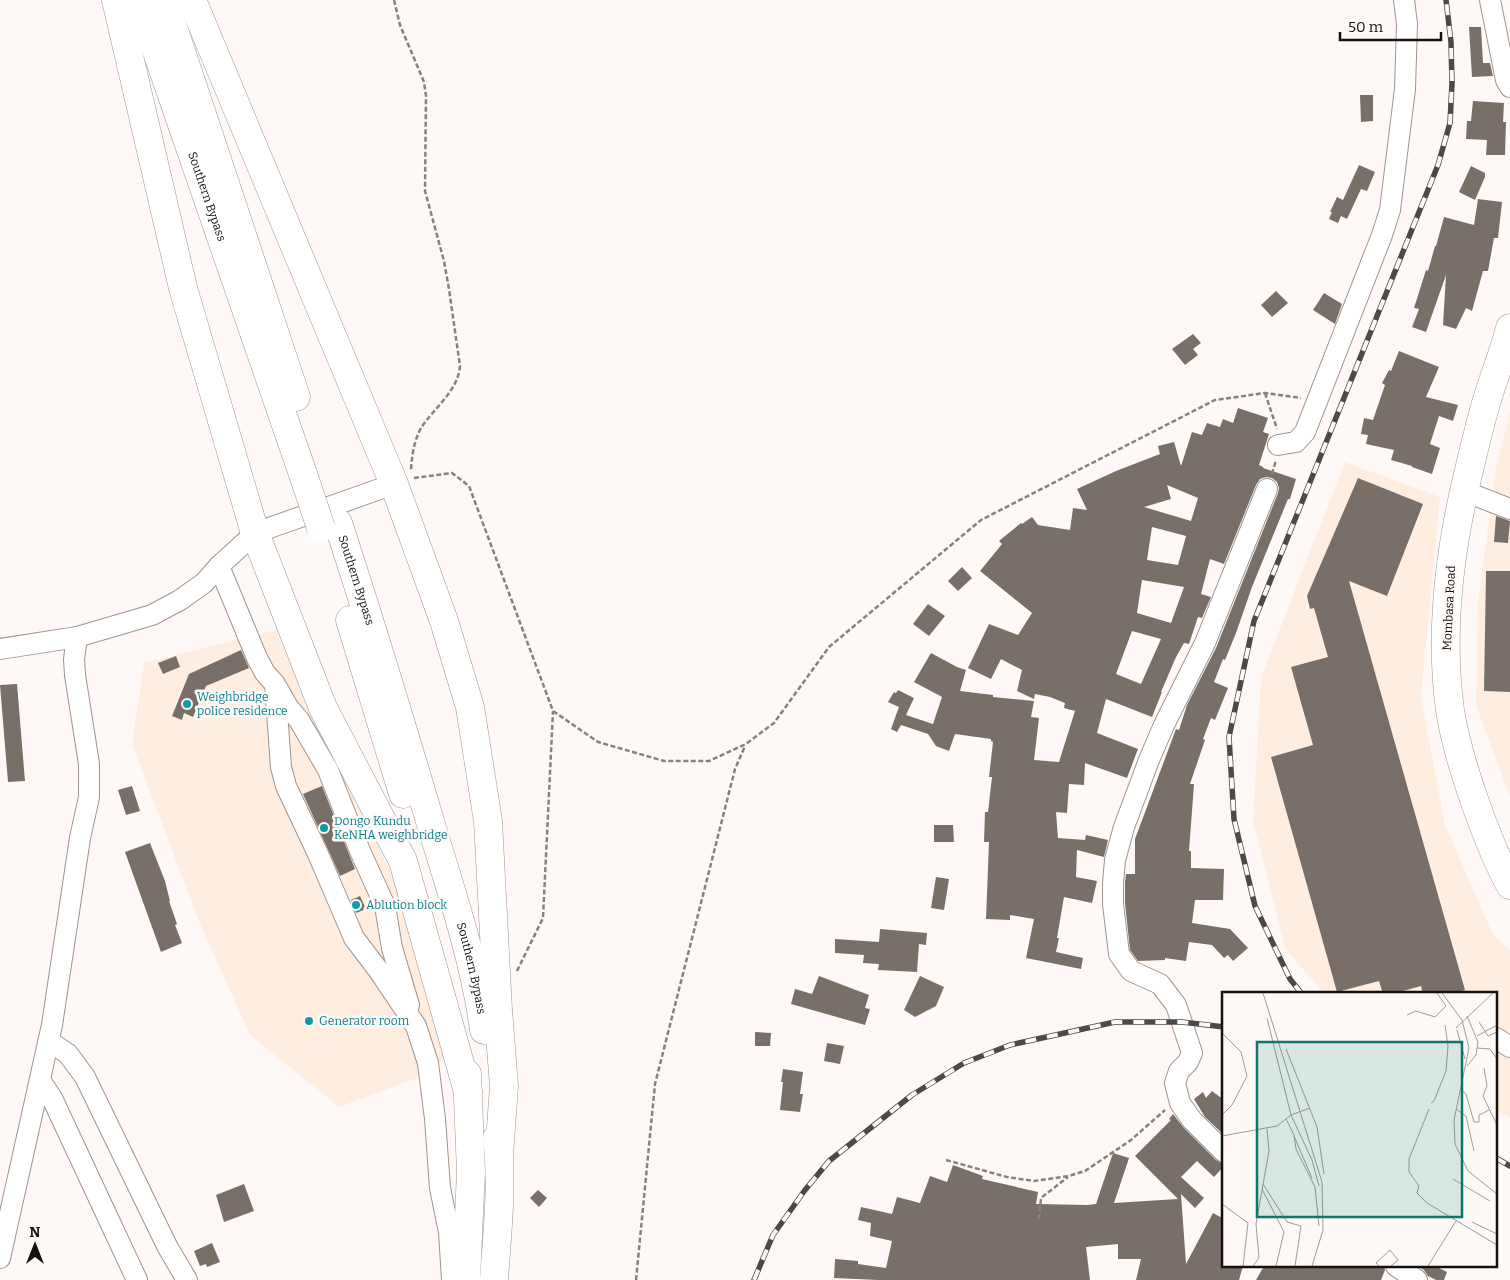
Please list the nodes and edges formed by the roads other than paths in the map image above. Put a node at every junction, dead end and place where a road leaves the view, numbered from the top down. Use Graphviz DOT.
graph roads {
  1 [pos="116,0"];
  2 [pos="139,0"];
  3 [pos="164,0"];
  4 [pos="192,0"];
  5 [pos="1404,0"];
  6 [pos="1490,0"];
  7 [pos="1510,88"];
  8 [pos="1508,342"];
  9 [pos="1278,445"];
  10 [pos="313,475"];
  11 [pos="402,481"];
  12 [pos="1267,489"];
  13 [pos="1464,491"];
  14 [pos="1510,509"];
  15 [pos="330,525"];
  16 [pos="254,533"];
  17 [pos="219,566"];
  18 [pos="77,637"];
  19 [pos="0,648"];
  20 [pos="275,684"];
  21 [pos="1510,885"];
  22 [pos="416,1026"];
  23 [pos="1498,1039"];
  24 [pos="49,1041"];
  25 [pos="1510,1047"];
  26 [pos="40,1080"];
  27 [pos="468,1092"];
  28 [pos="1222,1150"];
  29 [pos="499,1156"];
  30 [pos="0,1258"];
  31 [pos="1399,1268"];
  32 [pos="137,1280"];
  33 [pos="187,1280"];
  34 [pos="452,1280"];
  35 [pos="466,1280"];
  36 [pos="494,1280"];
  37 [pos="1417,1280"];
  1 -- 16 [label="highway"];
  2 -- 10 [label="highway, Southern Bypass"];
  3 -- 10 [label="highway, Southern Bypass"];
  4 -- 11 [label="highway"];
  5 -- 9 [label="street"];
  6 -- 7 [label="street"];
  8 -- 13 [label="highway, Mombasa Road"];
  10 -- 15 [label="highway, bridge"];
  11 -- 16 [label="street"];
  11 -- 29 [label="highway"];
  12 -- 28 [label="street"];
  13 -- 14 [label="street"];
  13 -- 21 [label="highway, Mombasa Road"];
  15 -- 27 [label="highway, Southern Bypass"];
  15 -- 29 [label="highway, Southern Bypass"];
  16 -- 17 [label="street"];
  16 -- 27 [label="highway"];
  17 -- 18 [label="street"];
  17 -- 20 [label="street"];
  18 -- 19 [label="street"];
  18 -- 24 [label="street"];
  20 -- 22 [label="street"];
  20 -- 22 [label="street"];
  22 -- 34 [label="street"];
  23 -- 25 [label="street"];
  24 -- 26 [label="street"];
  24 -- 33 [label="street"];
  26 -- 30 [label="street"];
  26 -- 32 [label="street"];
  27 -- 35 [label="highway, Southern Bypass"];
  29 -- 36 [label="highway, Southern Bypass"];
  31 -- 37 [label="street"];
}
